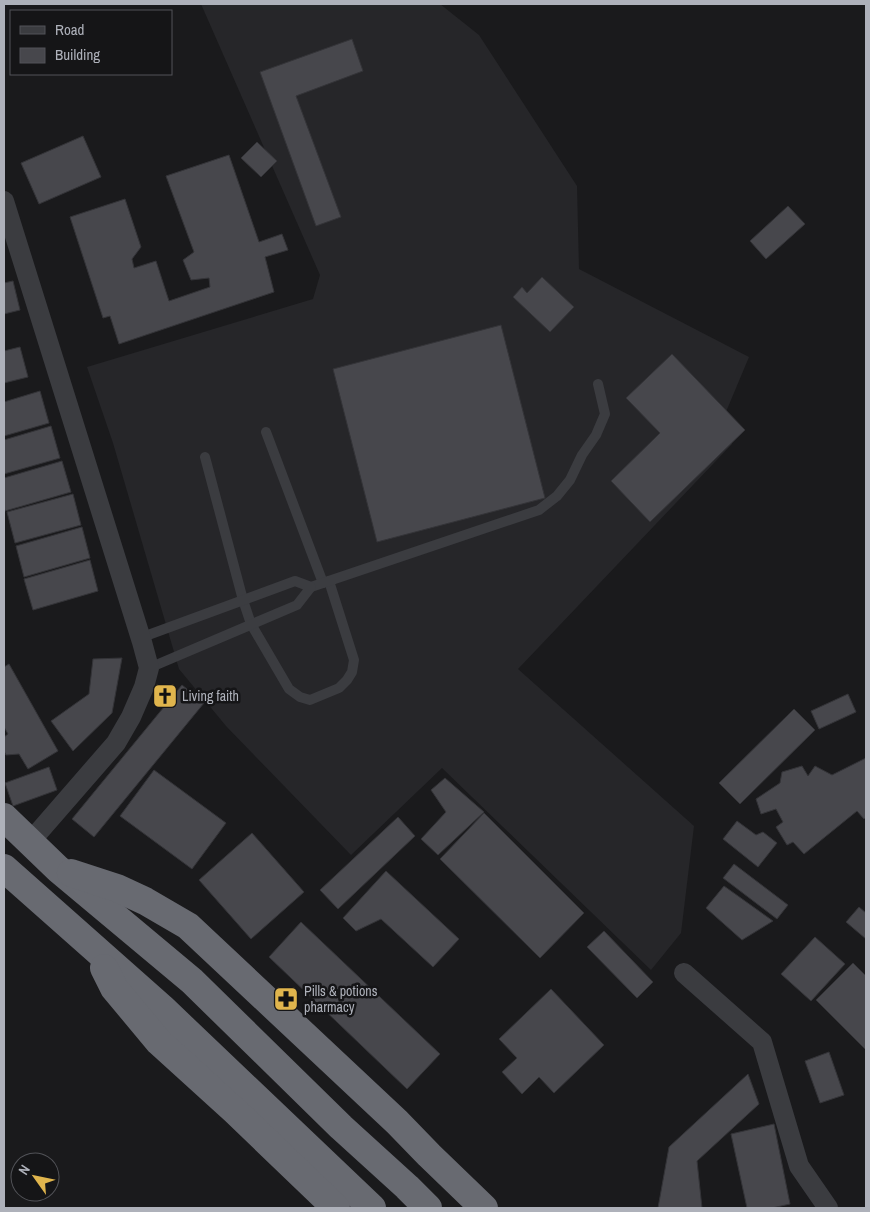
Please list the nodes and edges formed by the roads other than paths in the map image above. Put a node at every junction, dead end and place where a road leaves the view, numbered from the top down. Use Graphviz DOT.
graph roads {
  1 [pos="4,201"];
  2 [pos="598,384"];
  3 [pos="266,432"];
  4 [pos="205,457"];
  5 [pos="326,582"];
  6 [pos="311,588"];
  7 [pos="243,600"];
  8 [pos="251,624"];
  9 [pos="140,638"];
  10 [pos="149,668"];
  11 [pos="4,817"];
  12 [pos="30,842"];
  13 [pos="4,868"];
  14 [pos="58,869"];
  15 [pos="96,951"];
  16 [pos="684,974"];
  17 [pos="336,1208"];
  18 [pos="372,1208"];
  19 [pos="428,1208"];
  20 [pos="484,1208"];
  21 [pos="828,1208"];
  1 -- 9 [label="street"];
  2 -- 5 [label="lane"];
  3 -- 5 [label="lane"];
  4 -- 7 [label="lane"];
  5 -- 6 [label="lane"];
  5 -- 8 [label="lane"];
  6 -- 7 [label="lane"];
  6 -- 8 [label="lane"];
  7 -- 8 [label="lane"];
  7 -- 9 [label="lane"];
  8 -- 10 [label="lane"];
  9 -- 10 [label="street"];
  10 -- 12 [label="street"];
  11 -- 12 [label="highway"];
  12 -- 14 [label="highway"];
  13 -- 15 [label="highway"];
  14 -- 19 [label="highway"];
  14 -- 20 [label="highway"];
  15 -- 17 [label="highway"];
  15 -- 18 [label="highway"];
  16 -- 21 [label="street"];
}
